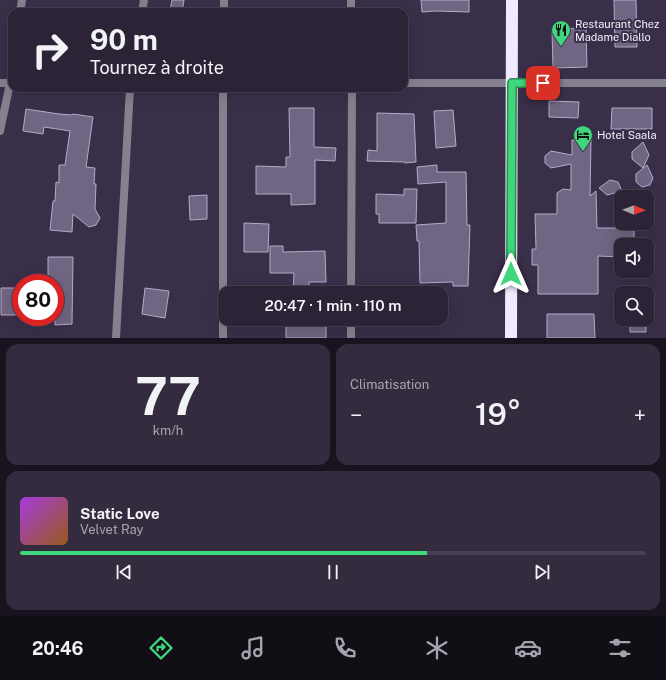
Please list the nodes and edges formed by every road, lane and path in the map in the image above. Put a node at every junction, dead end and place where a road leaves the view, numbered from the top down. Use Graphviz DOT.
graph roads {
  1 [pos="512,0"];
  2 [pos="408,83"];
  3 [pos="512,83"];
  4 [pos="666,83"];
  5 [pos="9,92"];
  6 [pos="130,92"];
  7 [pos="224,92"];
  8 [pos="352,92"];
  9 [pos="0,131"];
  10 [pos="352,286"];
  11 [pos="352,326"];
  12 [pos="116,338"];
  13 [pos="223,338"];
  14 [pos="352,338"];
  15 [pos="511,338"];
  1 -- 3 [label="highway"];
  2 -- 3 [label="street"];
  3 -- 4 [label="street"];
  3 -- 15 [label="highway"];
  5 -- 9 [label="street"];
  6 -- 12 [label="street"];
  7 -- 13 [label="street"];
  8 -- 10 [label="street"];
  11 -- 14 [label="street"];
}
